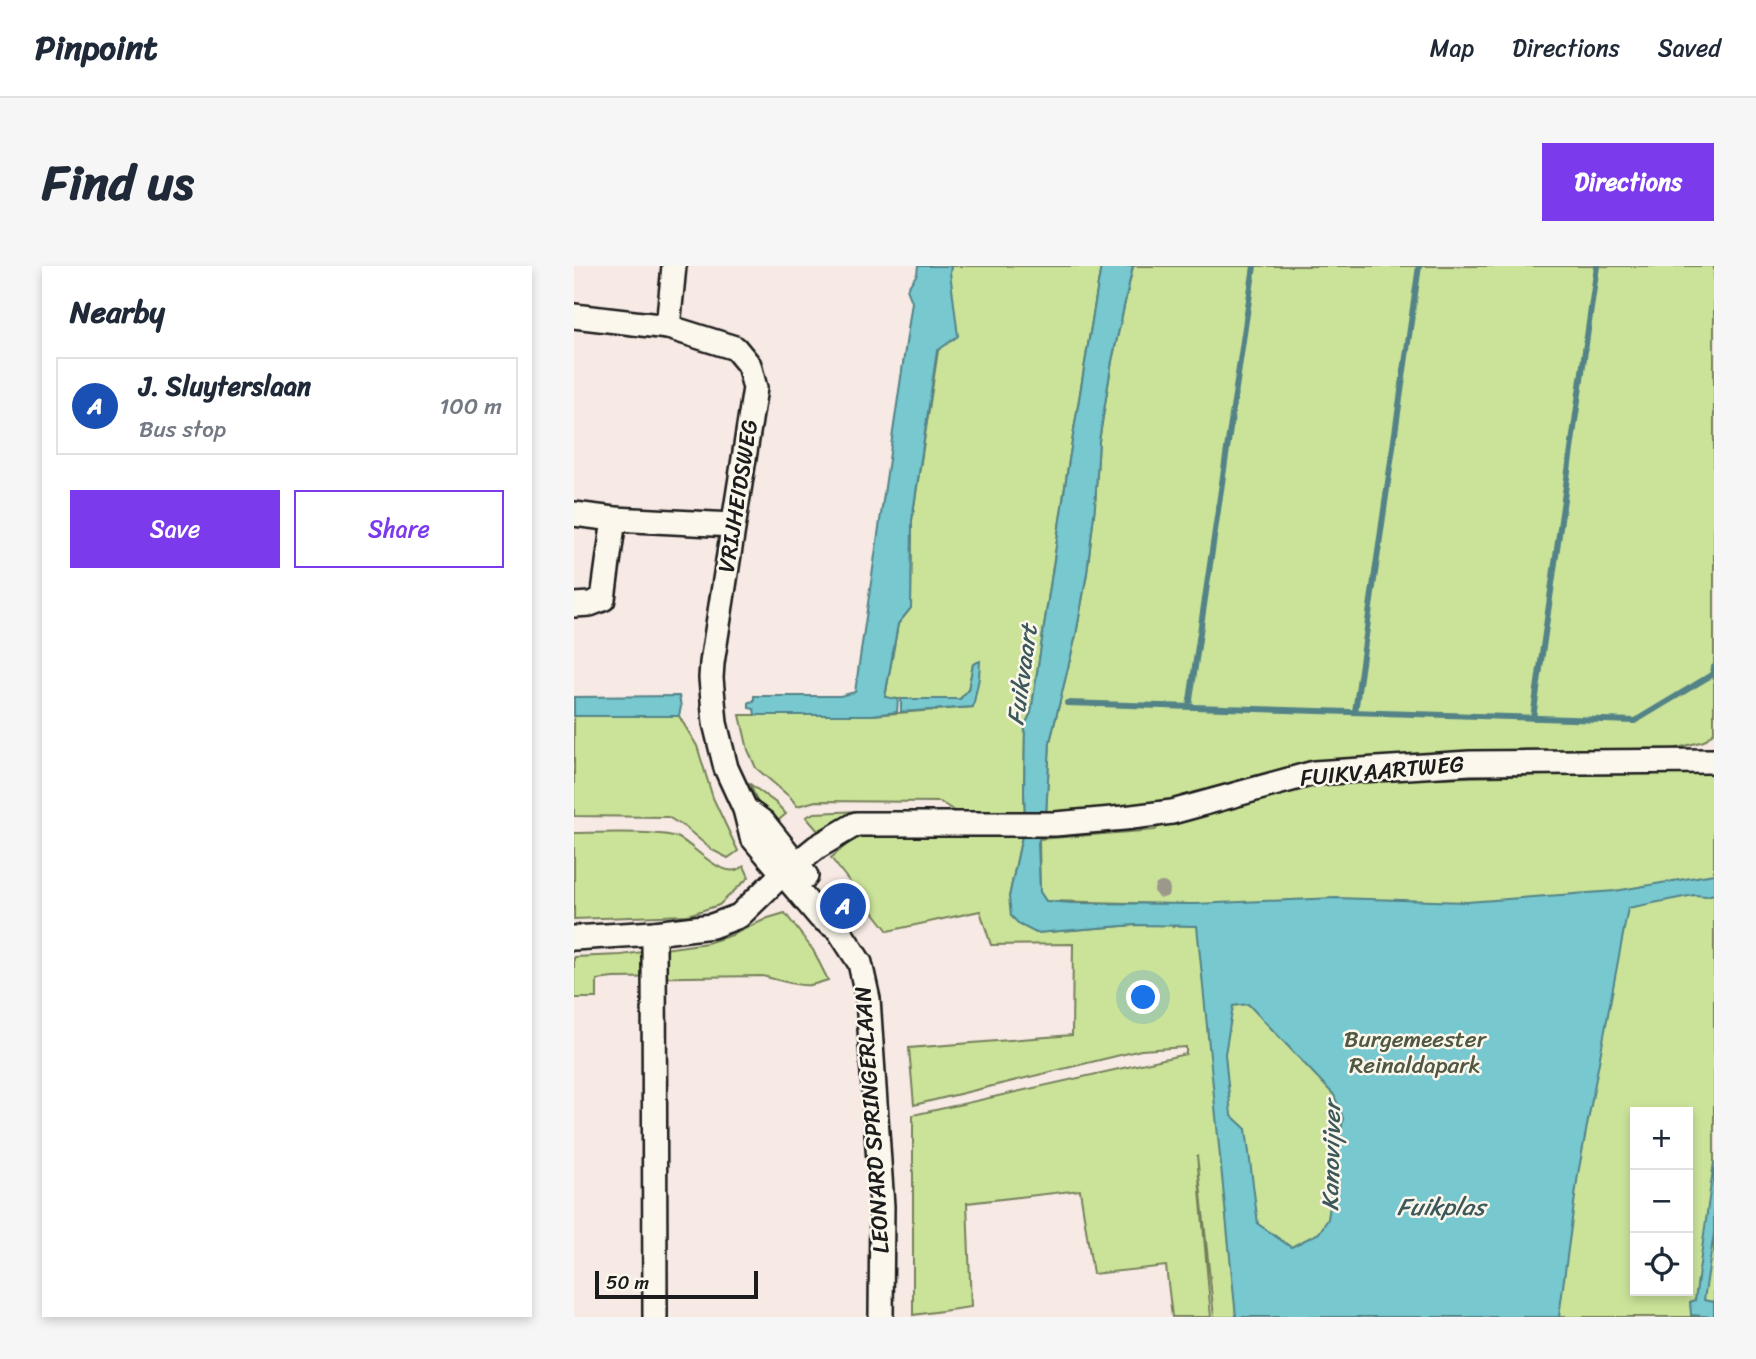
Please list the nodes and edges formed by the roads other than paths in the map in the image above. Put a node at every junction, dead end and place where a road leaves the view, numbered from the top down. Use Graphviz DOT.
graph roads {
  1 [pos="674,266"];
  2 [pos="574,316"];
  3 [pos="668,327"];
  4 [pos="574,514"];
  5 [pos="614,519"];
  6 [pos="733,525"];
  7 [pos="574,604"];
  8 [pos="1714,761"];
  9 [pos="790,869"];
  10 [pos="654,933"];
  11 [pos="574,938"];
  12 [pos="655,1317"];
  13 [pos="881,1317"];
  1 -- 3 [label="street"];
  2 -- 3 [label="street, VRIJHEIDSWEG"];
  3 -- 6 [label="street, VRIJHEIDSWEG"];
  4 -- 5 [label="street"];
  5 -- 6 [label="street"];
  5 -- 7 [label="street"];
  6 -- 9 [label="street, VRIJHEIDSWEG"];
  8 -- 9 [label="street, FUIKVAARTWEG"];
  9 -- 10 [label="street"];
  9 -- 13 [label="street, LEONARD SPRINGERLAAN"];
  10 -- 11 [label="street"];
  10 -- 12 [label="street"];
}
